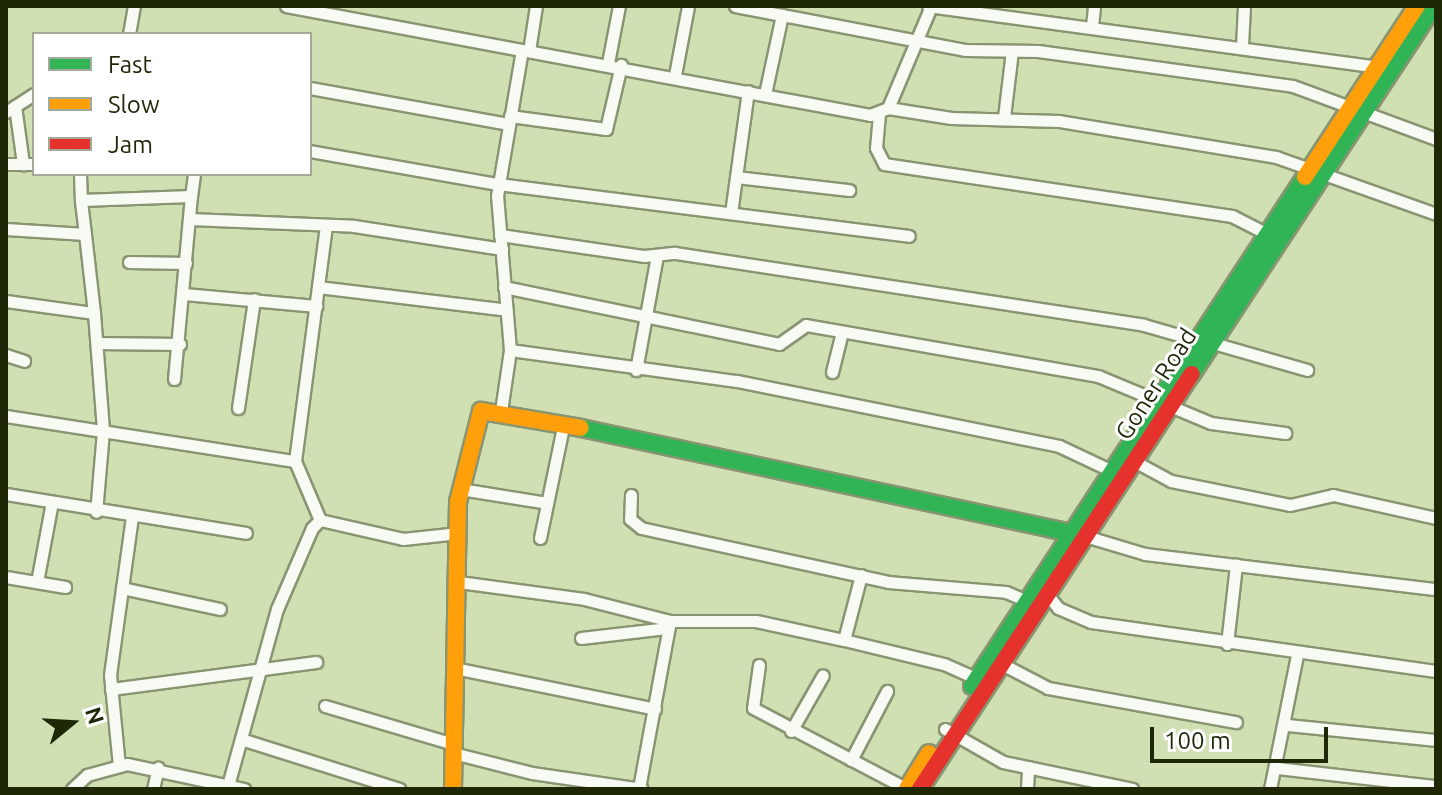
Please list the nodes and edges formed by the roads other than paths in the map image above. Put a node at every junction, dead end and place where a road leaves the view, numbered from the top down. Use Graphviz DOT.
graph roads {
  1 [pos="134,6"];
  2 [pos="288,6"];
  3 [pos="536,6"];
  4 [pos="619,6"];
  5 [pos="687,6"];
  6 [pos="735,6"];
  7 [pos="930,6"];
  8 [pos="1094,6"];
  9 [pos="1244,6"];
  10 [pos="1417,6"];
  11 [pos="1434,6"];
  12 [pos="782,15"];
  13 [pos="1092,26"];
  14 [pos="129,32"];
  15 [pos="920,41"];
  16 [pos="1242,45"];
  17 [pos="526,50"];
  18 [pos="1012,51"];
  19 [pos="615,64"];
  20 [pos="1377,67"];
  21 [pos="675,75"];
  22 [pos="312,88"];
  23 [pos="748,91"];
  24 [pos="765,94"];
  25 [pos="32,95"];
  26 [pos="1358,107"];
  27 [pos="10,109"];
  28 [pos="884,111"];
  29 [pos="1004,117"];
  30 [pos="509,120"];
  31 [pos="1436,123"];
  32 [pos="1434,139"];
  33 [pos="312,151"];
  34 [pos="6,164"];
  35 [pos="28,164"];
  36 [pos="1317,172"];
  37 [pos="80,176"];
  38 [pos="194,176"];
  39 [pos="736,177"];
  40 [pos="498,184"];
  41 [pos="849,190"];
  42 [pos="191,196"];
  43 [pos="81,200"];
  44 [pos="731,213"];
  45 [pos="1436,214"];
  46 [pos="190,219"];
  47 [pos="326,226"];
  48 [pos="6,229"];
  49 [pos="1266,233"];
  50 [pos="85,234"];
  51 [pos="500,235"];
  52 [pos="909,236"];
  53 [pos="502,249"];
  54 [pos="657,256"];
  55 [pos="129,262"];
  56 [pos="186,263"];
  57 [pos="318,287"];
  58 [pos="504,287"];
  59 [pos="184,294"];
  60 [pos="254,299"];
  61 [pos="6,301"];
  62 [pos="316,306"];
  63 [pos="507,310"];
  64 [pos="94,313"];
  65 [pos="647,313"];
  66 [pos="842,332"];
  67 [pos="1204,341"];
  68 [pos="97,343"];
  69 [pos="180,344"];
  70 [pos="510,350"];
  71 [pos="6,355"];
  72 [pos="24,361"];
  73 [pos="636,370"];
  74 [pos="1307,370"];
  75 [pos="832,372"];
  76 [pos="174,379"];
  77 [pos="1165,402"];
  78 [pos="238,408"];
  79 [pos="501,411"];
  80 [pos="6,416"];
  81 [pos="564,422"];
  82 [pos="103,431"];
  83 [pos="1285,433"];
  84 [pos="295,461"];
  85 [pos="1134,461"];
  86 [pos="1114,472"];
  87 [pos="460,489"];
  88 [pos="6,494"];
  89 [pos="631,495"];
  90 [pos="52,502"];
  91 [pos="547,503"];
  92 [pos="96,512"];
  93 [pos="132,517"];
  94 [pos="1436,518"];
  95 [pos="320,520"];
  96 [pos="246,533"];
  97 [pos="459,533"];
  98 [pos="1079,534"];
  99 [pos="540,538"];
  100 [pos="1236,565"];
  101 [pos="861,575"];
  102 [pos="6,577"];
  103 [pos="37,582"];
  104 [pos="459,582"];
  105 [pos="65,587"];
  106 [pos="122,588"];
  107 [pos="1436,589"];
  108 [pos="1046,593"];
  109 [pos="1027,601"];
  110 [pos="220,609"];
  111 [pos="669,625"];
  112 [pos="581,638"];
  113 [pos="844,640"];
  114 [pos="1227,644"];
  115 [pos="1297,655"];
  116 [pos="316,662"];
  117 [pos="1000,663"];
  118 [pos="759,665"];
  119 [pos="459,669"];
  120 [pos="261,670"];
  121 [pos="1436,671"];
  122 [pos="823,675"];
  123 [pos="977,679"];
  124 [pos="111,689"];
  125 [pos="887,691"];
  126 [pos="325,706"];
  127 [pos="655,709"];
  128 [pos="1236,722"];
  129 [pos="1288,725"];
  130 [pos="791,731"];
  131 [pos="948,732"];
  132 [pos="244,740"];
  133 [pos="1436,740"];
  134 [pos="453,749"];
  135 [pos="851,760"];
  136 [pos="119,766"];
  137 [pos="1028,767"];
  138 [pos="158,768"];
  139 [pos="1277,768"];
  140 [pos="228,786"];
  141 [pos="1111,786"];
  142 [pos="1436,786"];
  143 [pos="72,789"];
  144 [pos="153,789"];
  145 [pos="244,789"];
  146 [pos="399,789"];
  147 [pos="453,789"];
  148 [pos="640,789"];
  149 [pos="907,789"];
  150 [pos="920,789"];
  151 [pos="1027,789"];
  152 [pos="1132,789"];
  153 [pos="1270,789"];
  1 -- 14 [label="street"];
  2 -- 17 [label="street"];
  3 -- 17 [label="street"];
  4 -- 19 [label="street"];
  5 -- 21 [label="street"];
  6 -- 12 [label="street"];
  7 -- 13 [label="street"];
  7 -- 15 [label="street"];
  8 -- 13 [label="street"];
  9 -- 16 [label="street"];
  10 -- 20 [label="street, Goner Road"];
  11 -- 26 [label="street, Goner Road"];
  12 -- 15 [label="street"];
  12 -- 24 [label="street"];
  13 -- 16 [label="street"];
  15 -- 18 [label="street"];
  15 -- 28 [label="street"];
  16 -- 20 [label="street"];
  17 -- 19 [label="street"];
  17 -- 30 [label="street"];
  18 -- 26 [label="street"];
  18 -- 29 [label="street"];
  19 -- 21 [label="street"];
  19 -- 30 [label="street"];
  20 -- 26 [label="street, Goner Road"];
  21 -- 23 [label="street"];
  22 -- 30 [label="street"];
  23 -- 24 [label="street"];
  23 -- 39 [label="street"];
  24 -- 28 [label="street"];
  25 -- 27 [label="street"];
  26 -- 32 [label="street"];
  26 -- 36 [label="street, Goner Road"];
  27 -- 35 [label="street"];
  28 -- 29 [label="street"];
  28 -- 49 [label="street"];
  29 -- 36 [label="street"];
  30 -- 40 [label="street"];
  31 -- 32 [label="street"];
  33 -- 40 [label="street"];
  34 -- 35 [label="street"];
  36 -- 45 [label="street"];
  36 -- 49 [label="street, Goner Road"];
  36 -- 67 [label="street, Goner Road"];
  37 -- 43 [label="street"];
  38 -- 42 [label="street"];
  39 -- 41 [label="street"];
  39 -- 44 [label="street"];
  40 -- 44 [label="street"];
  40 -- 51 [label="street"];
  42 -- 43 [label="street"];
  42 -- 46 [label="street"];
  43 -- 50 [label="street"];
  44 -- 52 [label="street"];
  46 -- 47 [label="street"];
  46 -- 56 [label="street"];
  47 -- 53 [label="street"];
  47 -- 57 [label="street"];
  48 -- 50 [label="street"];
  49 -- 67 [label="street, Goner Road"];
  50 -- 64 [label="street"];
  51 -- 53 [label="street"];
  51 -- 54 [label="street"];
  53 -- 58 [label="street"];
  54 -- 65 [label="street"];
  54 -- 67 [label="street"];
  55 -- 56 [label="street"];
  56 -- 59 [label="street"];
  57 -- 62 [label="street"];
  57 -- 63 [label="street"];
  58 -- 63 [label="street"];
  58 -- 65 [label="street"];
  59 -- 60 [label="street"];
  59 -- 69 [label="street"];
  60 -- 62 [label="street"];
  60 -- 78 [label="street"];
  61 -- 64 [label="street"];
  62 -- 84 [label="street"];
  63 -- 70 [label="street"];
  64 -- 68 [label="street"];
  65 -- 66 [label="street"];
  65 -- 73 [label="street"];
  66 -- 75 [label="street"];
  66 -- 77 [label="street"];
  67 -- 74 [label="street"];
  67 -- 77 [label="street, Goner Road"];
  68 -- 69 [label="street"];
  68 -- 82 [label="street"];
  69 -- 76 [label="street"];
  70 -- 73 [label="street"];
  70 -- 79 [label="street"];
  71 -- 72 [label="street"];
  73 -- 86 [label="street"];
  77 -- 83 [label="street"];
  77 -- 85 [label="street, Goner Road"];
  77 -- 86 [label="street, Goner Road"];
  79 -- 81 [label="street"];
  79 -- 87 [label="street"];
  80 -- 82 [label="street"];
  81 -- 91 [label="street"];
  81 -- 98 [label="street"];
  82 -- 84 [label="street"];
  82 -- 92 [label="street"];
  84 -- 95 [label="street"];
  85 -- 94 [label="street"];
  85 -- 98 [label="street, Goner Road"];
  86 -- 98 [label="street, Goner Road"];
  87 -- 91 [label="street"];
  87 -- 97 [label="street"];
  88 -- 90 [label="street"];
  89 -- 101 [label="street"];
  90 -- 92 [label="street"];
  90 -- 103 [label="street"];
  91 -- 99 [label="street"];
  92 -- 93 [label="street"];
  93 -- 96 [label="street"];
  93 -- 106 [label="street"];
  95 -- 97 [label="street"];
  95 -- 120 [label="street"];
  97 -- 104 [label="street"];
  98 -- 100 [label="street"];
  98 -- 108 [label="street, Goner Road"];
  98 -- 109 [label="street, Goner Road"];
  100 -- 107 [label="street"];
  100 -- 114 [label="street"];
  101 -- 109 [label="street"];
  101 -- 113 [label="street"];
  102 -- 103 [label="street"];
  103 -- 105 [label="street"];
  104 -- 111 [label="street"];
  104 -- 119 [label="street"];
  106 -- 110 [label="street"];
  106 -- 124 [label="street"];
  108 -- 114 [label="street"];
  108 -- 117 [label="street, Goner Road"];
  109 -- 123 [label="street, Goner Road"];
  111 -- 112 [label="street"];
  111 -- 113 [label="street"];
  111 -- 127 [label="street"];
  113 -- 123 [label="street"];
  114 -- 115 [label="street"];
  115 -- 121 [label="street"];
  115 -- 129 [label="street"];
  116 -- 120 [label="street"];
  117 -- 128 [label="street"];
  117 -- 131 [label="street, Goner Road"];
  118 -- 130 [label="street"];
  119 -- 127 [label="street"];
  119 -- 134 [label="street"];
  120 -- 124 [label="street"];
  120 -- 132 [label="street"];
  122 -- 130 [label="street"];
  123 -- 131 [label="street, Goner Road"];
  124 -- 136 [label="street"];
  125 -- 135 [label="street"];
  126 -- 134 [label="street"];
  127 -- 148 [label="street"];
  129 -- 133 [label="street"];
  129 -- 139 [label="street"];
  130 -- 135 [label="street"];
  131 -- 137 [label="street"];
  131 -- 149 [label="street, Goner Road"];
  131 -- 150 [label="street, Goner Road"];
  132 -- 140 [label="street"];
  132 -- 146 [label="street"];
  134 -- 147 [label="street"];
  134 -- 148 [label="street"];
  135 -- 149 [label="street"];
  136 -- 138 [label="street"];
  136 -- 143 [label="street"];
  137 -- 141 [label="street"];
  137 -- 151 [label="street"];
  138 -- 140 [label="street"];
  138 -- 144 [label="street"];
  139 -- 142 [label="street"];
  139 -- 153 [label="street"];
  140 -- 145 [label="street"];
  141 -- 152 [label="street"];
}
